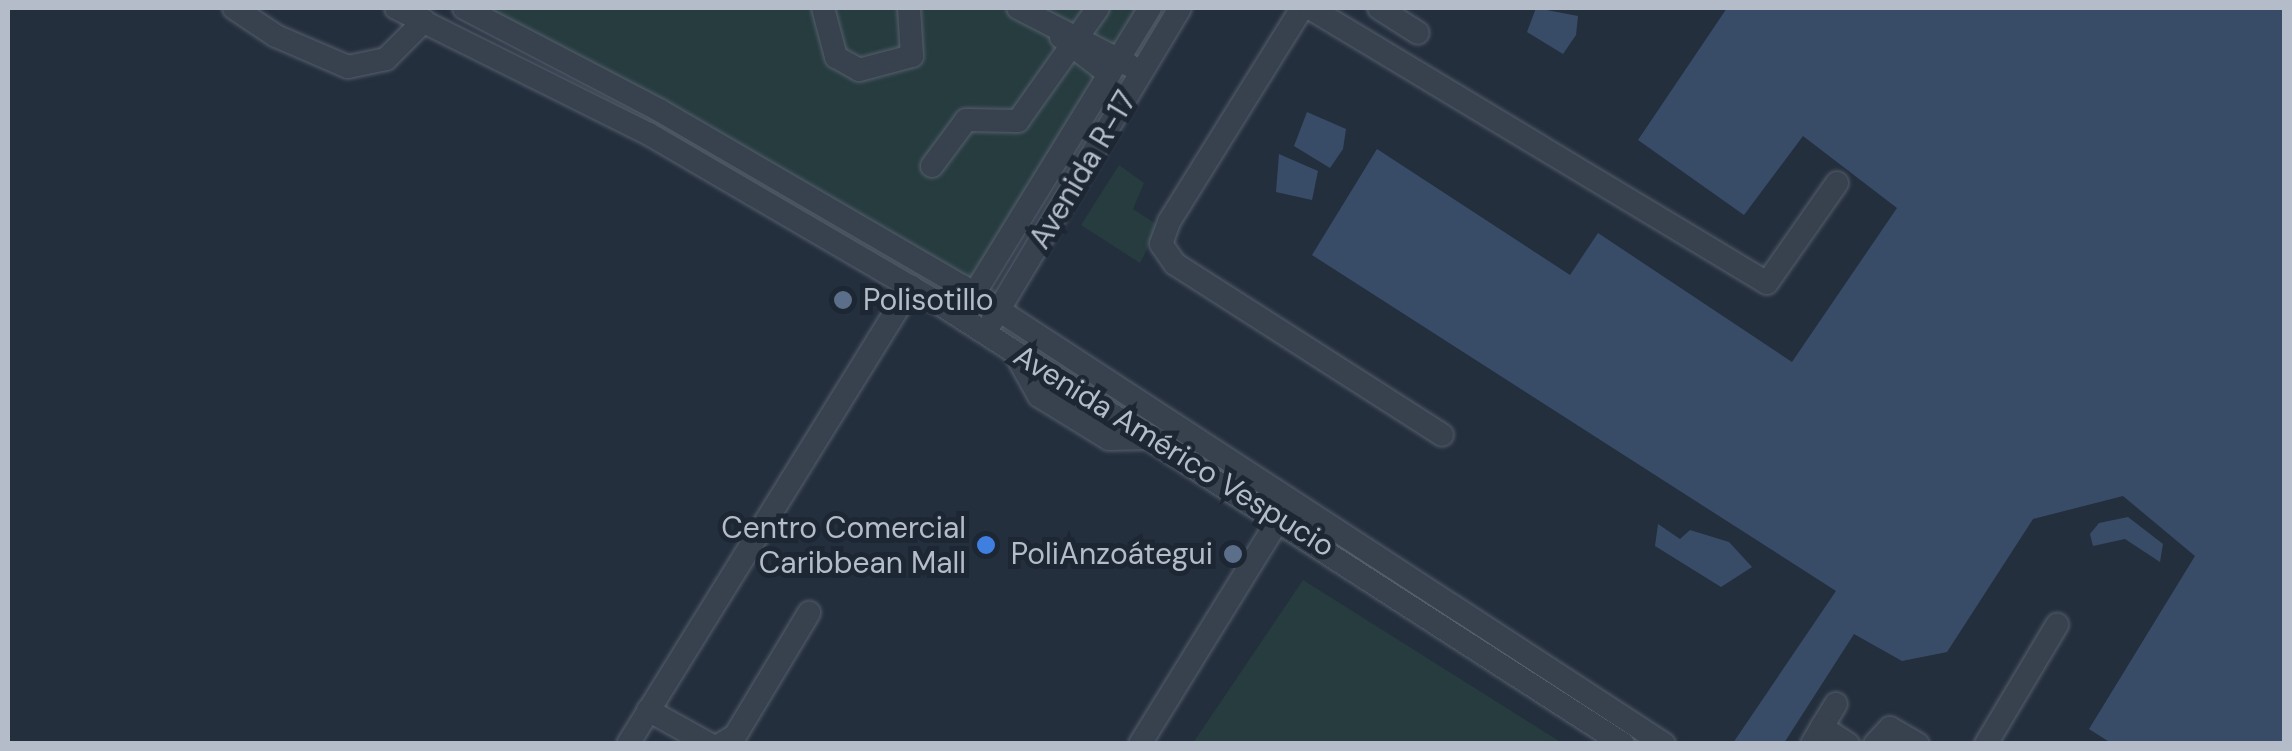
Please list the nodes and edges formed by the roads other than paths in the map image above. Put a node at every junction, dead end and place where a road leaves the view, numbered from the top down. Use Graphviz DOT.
graph roads {
  1 [pos="234,8"];
  2 [pos="396,8"];
  3 [pos="464,8"];
  4 [pos="823,8"];
  5 [pos="909,8"];
  6 [pos="1018,8"];
  7 [pos="1098,8"];
  8 [pos="1150,8"];
  9 [pos="1180,8"];
  10 [pos="1302,8"];
  11 [pos="1310,8"];
  12 [pos="1378,8"];
  13 [pos="424,21"];
  14 [pos="1418,33"];
  15 [pos="1075,41"];
  16 [pos="1114,66"];
  17 [pos="1141,73"];
  18 [pos="932,166"];
  19 [pos="1837,183"];
  20 [pos="911,287"];
  21 [pos="974,294"];
  22 [pos="998,310"];
  23 [pos="960,317"];
  24 [pos="985,332"];
  25 [pos="1442,434"];
  26 [pos="1293,496"];
  27 [pos="1280,518"];
  28 [pos="809,613"];
  29 [pos="2057,625"];
  30 [pos="1836,704"];
  31 [pos="648,710"];
  32 [pos="1816,735"];
  33 [pos="628,744"];
  34 [pos="709,744"];
  35 [pos="722,744"];
  36 [pos="1140,744"];
  37 [pos="1624,744"];
  38 [pos="1664,744"];
  39 [pos="1848,744"];
  40 [pos="1875,744"];
  41 [pos="1918,744"];
  42 [pos="1986,744"];
  1 -- 13 [label="street"];
  2 -- 13 [label="street, Avenida Américo Vespucio"];
  3 -- 21 [label="street, Avenida Américo Vespucio"];
  4 -- 5 [label="street"];
  6 -- 15 [label="street"];
  7 -- 15 [label="street"];
  8 -- 16 [label="street, Avenida R-17"];
  9 -- 17 [label="street, Avenida R-17"];
  10 -- 25 [label="street"];
  11 -- 19 [label="street"];
  12 -- 14 [label="street"];
  13 -- 20 [label="street, Avenida Américo Vespucio"];
  15 -- 16 [label="street"];
  15 -- 18 [label="street"];
  16 -- 17 [label="street"];
  16 -- 21 [label="street, Avenida R-17"];
  17 -- 22 [label="street, Avenida R-17"];
  20 -- 23 [label="street, Avenida Américo Vespucio"];
  20 -- 31 [label="street"];
  21 -- 22 [label="street, Avenida Américo Vespucio"];
  21 -- 23 [label="street, Avenida R-17"];
  22 -- 24 [label="street, Avenida R-17"];
  22 -- 26 [label="street, Avenida Américo Vespucio"];
  23 -- 24 [label="street, Avenida Américo Vespucio"];
  24 -- 27 [label="street, Avenida Américo Vespucio"];
  26 -- 27 [label="street"];
  26 -- 38 [label="street, Avenida Américo Vespucio"];
  27 -- 36 [label="street"];
  27 -- 37 [label="street, Avenida Américo Vespucio"];
  28 -- 35 [label="street"];
  29 -- 42 [label="street"];
  30 -- 32 [label="street"];
  31 -- 33 [label="street"];
  31 -- 34 [label="street"];
  32 -- 39 [label="street"];
  40 -- 41 [label="street"];
}
